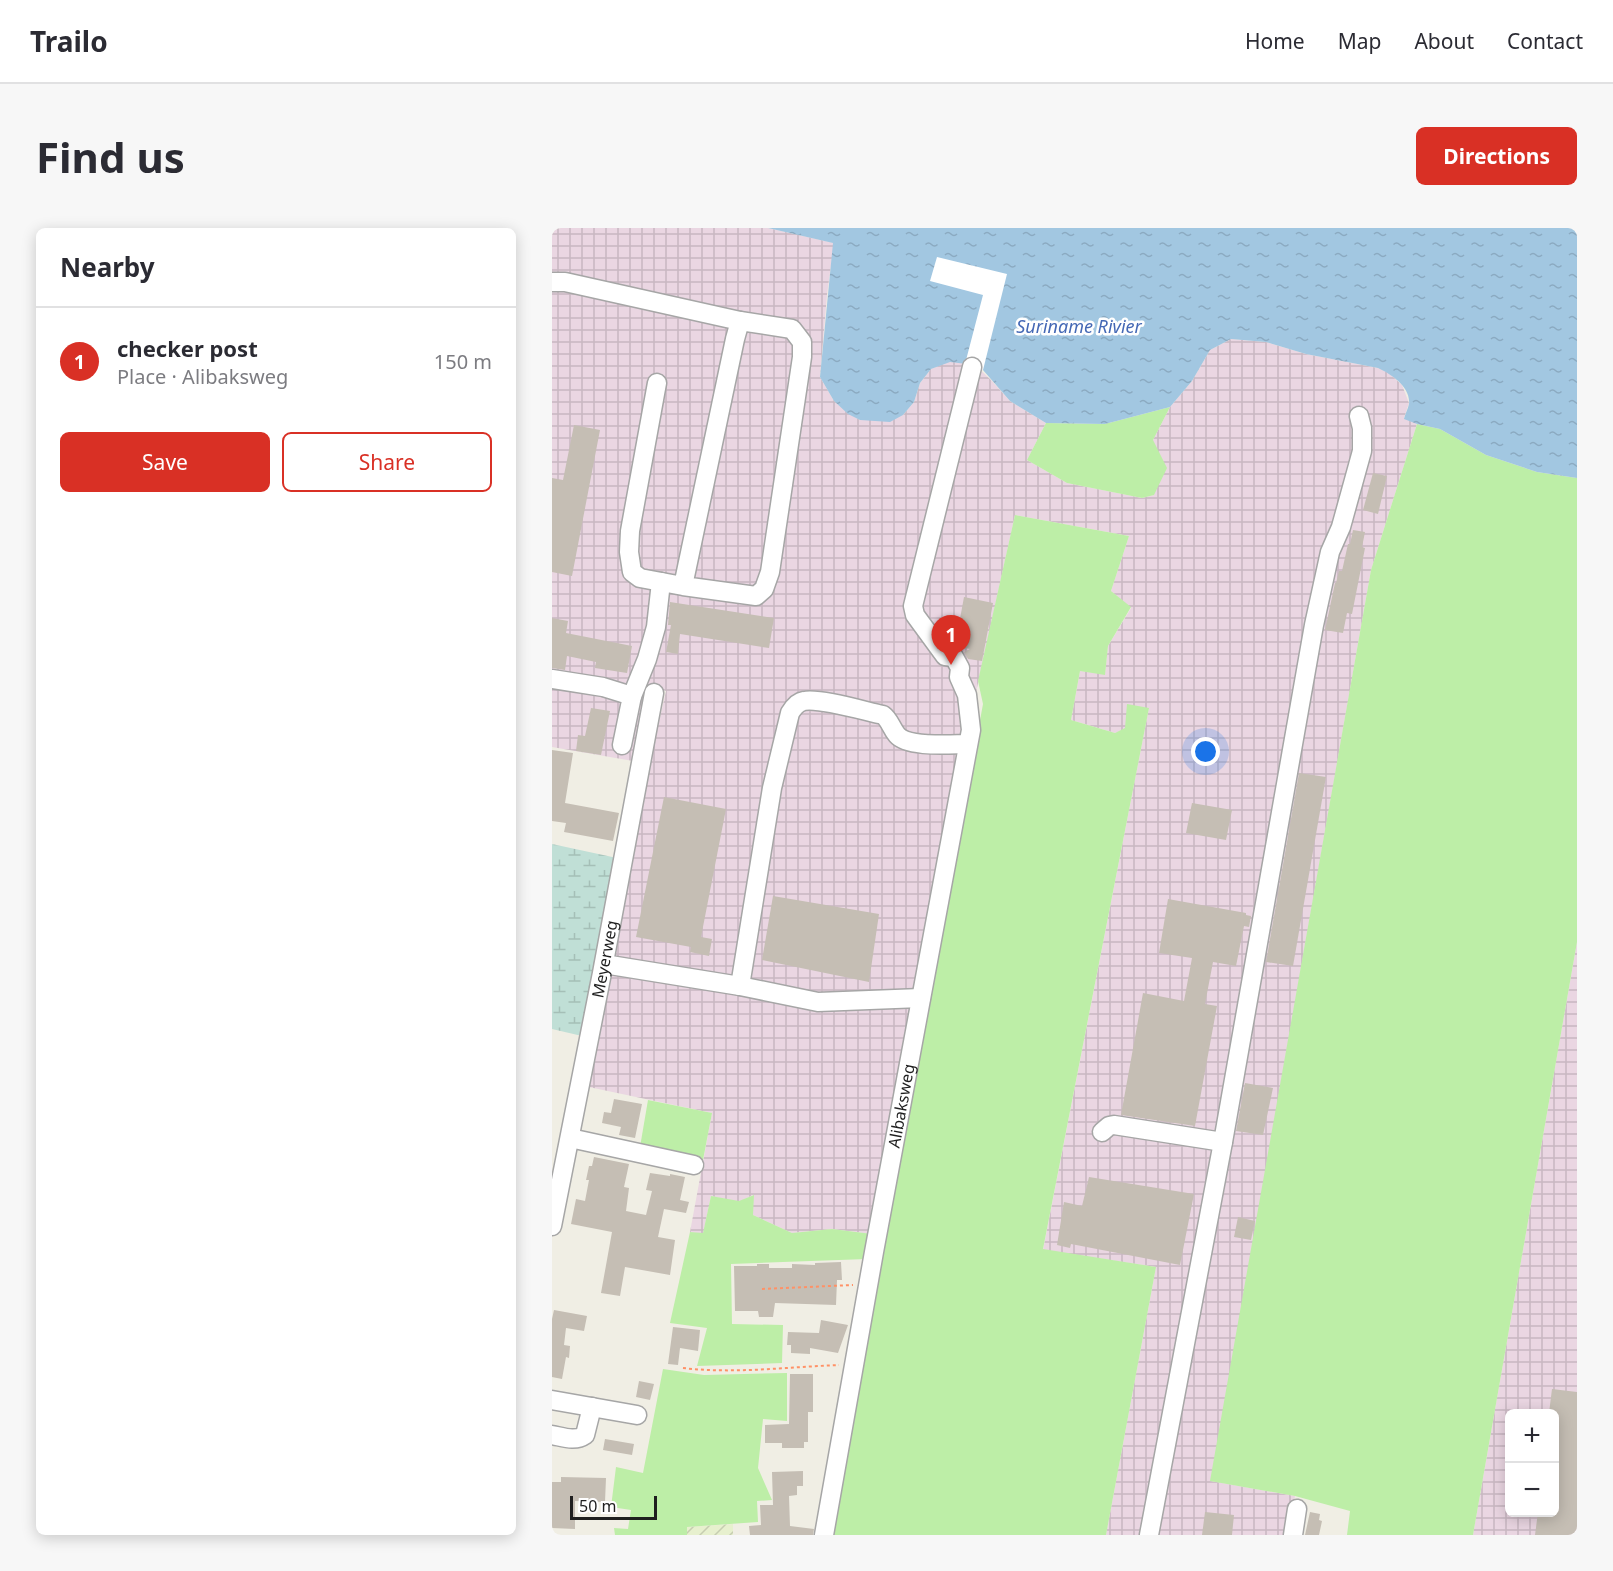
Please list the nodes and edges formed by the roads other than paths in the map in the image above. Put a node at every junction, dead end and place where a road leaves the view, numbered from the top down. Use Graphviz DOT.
graph roads {
  1 [pos="552,282"];
  2 [pos="740,321"];
  3 [pos="972,367"];
  4 [pos="657,383"];
  5 [pos="1359,416"];
  6 [pos="661,582"];
  7 [pos="682,586"];
  8 [pos="552,679"];
  9 [pos="654,693"];
  10 [pos="632,696"];
  11 [pos="968,744"];
  12 [pos="622,745"];
  13 [pos="604,964"];
  14 [pos="740,986"];
  15 [pos="921,998"];
  16 [pos="1102,1132"];
  17 [pos="570,1138"];
  18 [pos="1223,1142"];
  19 [pos="694,1165"];
  20 [pos="552,1226"];
  21 [pos="552,1400"];
  22 [pos="592,1407"];
  23 [pos="637,1415"];
  24 [pos="552,1436"];
  25 [pos="1297,1509"];
  26 [pos="824,1535"];
  27 [pos="1149,1535"];
  28 [pos="1293,1535"];
  1 -- 2 [label="street"];
  2 -- 7 [label="street"];
  2 -- 7 [label="street"];
  3 -- 11 [label="street, Alibaksweg"];
  4 -- 6 [label="street"];
  5 -- 18 [label="street"];
  6 -- 7 [label="street"];
  6 -- 10 [label="street"];
  8 -- 10 [label="street"];
  9 -- 13 [label="street, Meyerweg"];
  10 -- 12 [label="street"];
  11 -- 14 [label="street"];
  11 -- 15 [label="street, Alibaksweg"];
  13 -- 14 [label="street"];
  13 -- 17 [label="street, Meyerweg"];
  14 -- 15 [label="street"];
  15 -- 26 [label="street, Alibaksweg"];
  16 -- 18 [label="street"];
  17 -- 19 [label="street"];
  17 -- 20 [label="street, Meyerweg"];
  18 -- 27 [label="street"];
  21 -- 22 [label="street"];
  22 -- 23 [label="street"];
  22 -- 24 [label="street"];
  25 -- 28 [label="street"];
}
